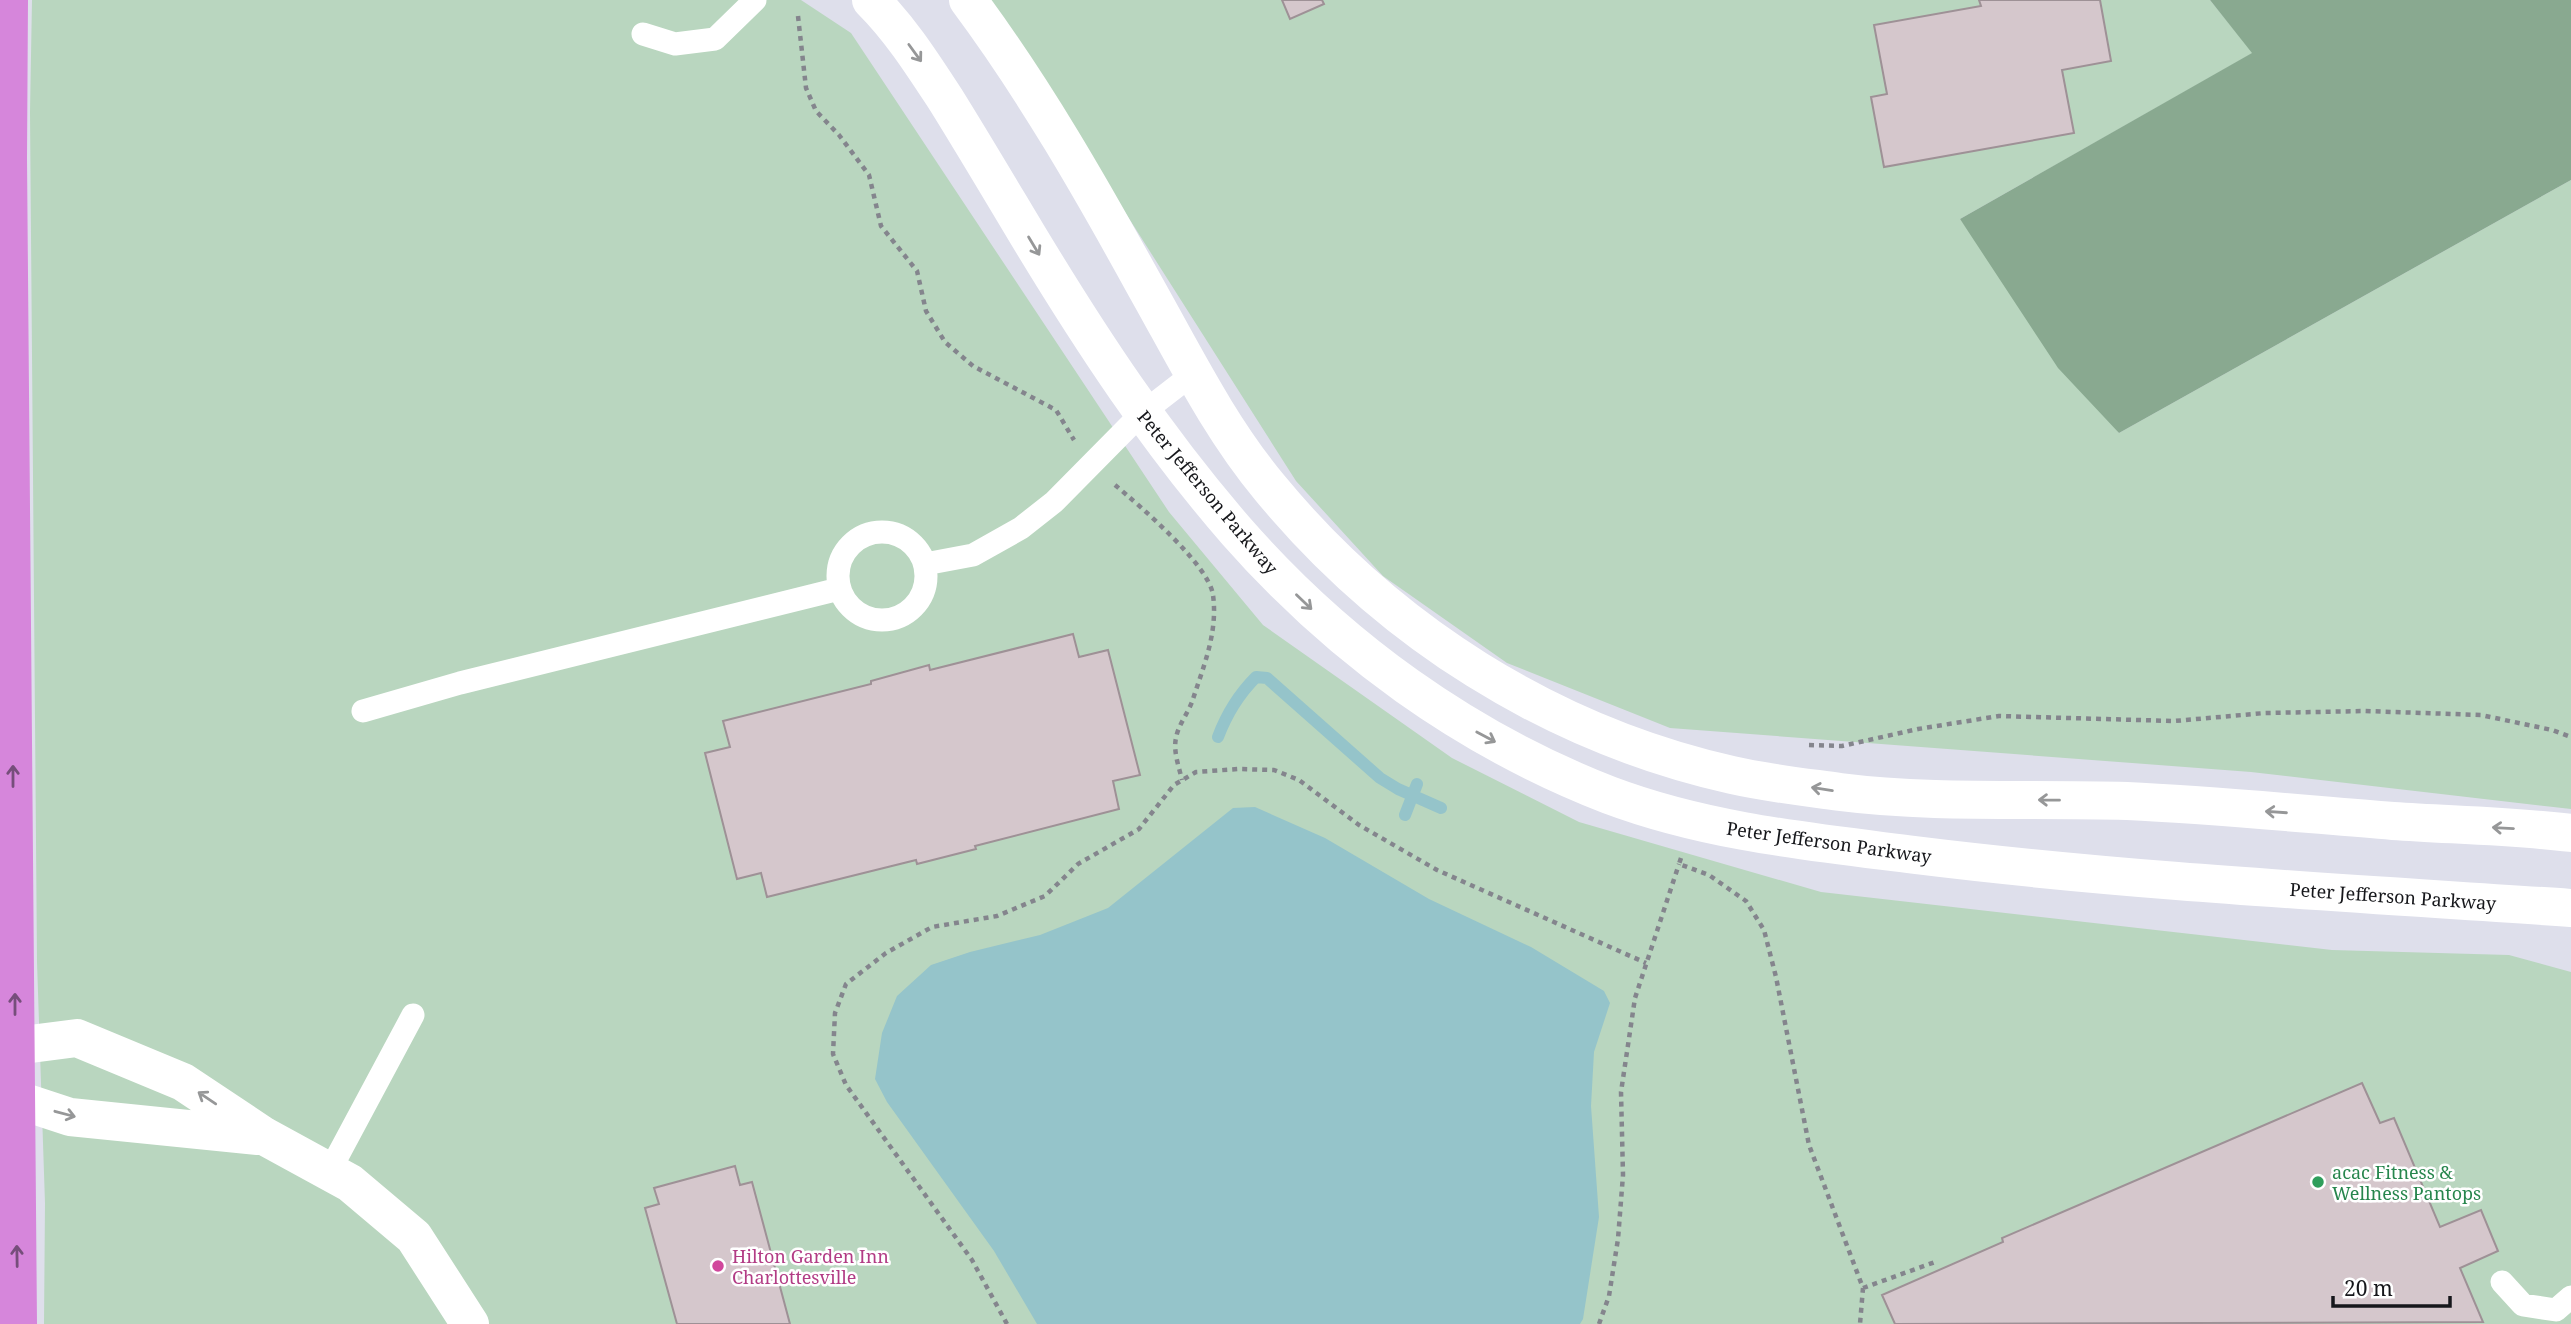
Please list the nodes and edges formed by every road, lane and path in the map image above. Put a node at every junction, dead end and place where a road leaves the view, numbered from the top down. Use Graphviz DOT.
graph roads {
  1 [pos="9,0"];
  2 [pos="755,0"];
  3 [pos="871,0"];
  4 [pos="968,0"];
  5 [pos="798,16"];
  6 [pos="643,34"];
  7 [pos="1194,373"];
  8 [pos="1141,414"];
  9 [pos="1093,463"];
  10 [pos="925,564"];
  11 [pos="839,589"];
  12 [pos="363,711"];
  13 [pos="1182,780"];
  14 [pos="2571,833"];
  15 [pos="1679,864"];
  16 [pos="2571,908"];
  17 [pos="1646,963"];
  18 [pos="412,1015"];
  19 [pos="8,1047"];
  20 [pos="8,1096"];
  21 [pos="264,1136"];
  22 [pos="330,1172"];
  23 [pos="1935,1262"];
  24 [pos="2502,1282"];
  25 [pos="1863,1288"];
  26 [pos="2571,1297"];
  27 [pos="18,1324"];
  28 [pos="470,1324"];
  29 [pos="1007,1324"];
  30 [pos="1599,1324"];
  19 -- 1 [label="highway, one-way"];
  2 -- 6 [label="lane"];
  3 -- 8 [label="street, Peter Jefferson Parkway, one-way"];
  4 -- 7 [label="street"];
  5 -- 9 [label="path"];
  7 -- 8 [label="lane"];
  14 -- 7 [label="street, one-way"];
  8 -- 9 [label="lane"];
  8 -- 16 [label="street, Peter Jefferson Parkway, one-way"];
  9 -- 10 [label="lane"];
  9 -- 13 [label="path"];
  10 -- 11 [label="lane"];
  10 -- 11 [label="lane"];
  11 -- 12 [label="lane"];
  13 -- 17 [label="path"];
  13 -- 29 [label="path"];
  15 -- 17 [label="path"];
  17 -- 30 [label="path"];
  18 -- 22 [label="lane"];
  19 -- 20 [label="highway"];
  21 -- 19 [label="street, one-way"];
  20 -- 21 [label="street, one-way"];
  27 -- 20 [label="highway, one-way"];
  21 -- 22 [label="street"];
  22 -- 28 [label="street"];
  23 -- 25 [label="path"];
  24 -- 26 [label="lane"];
}
